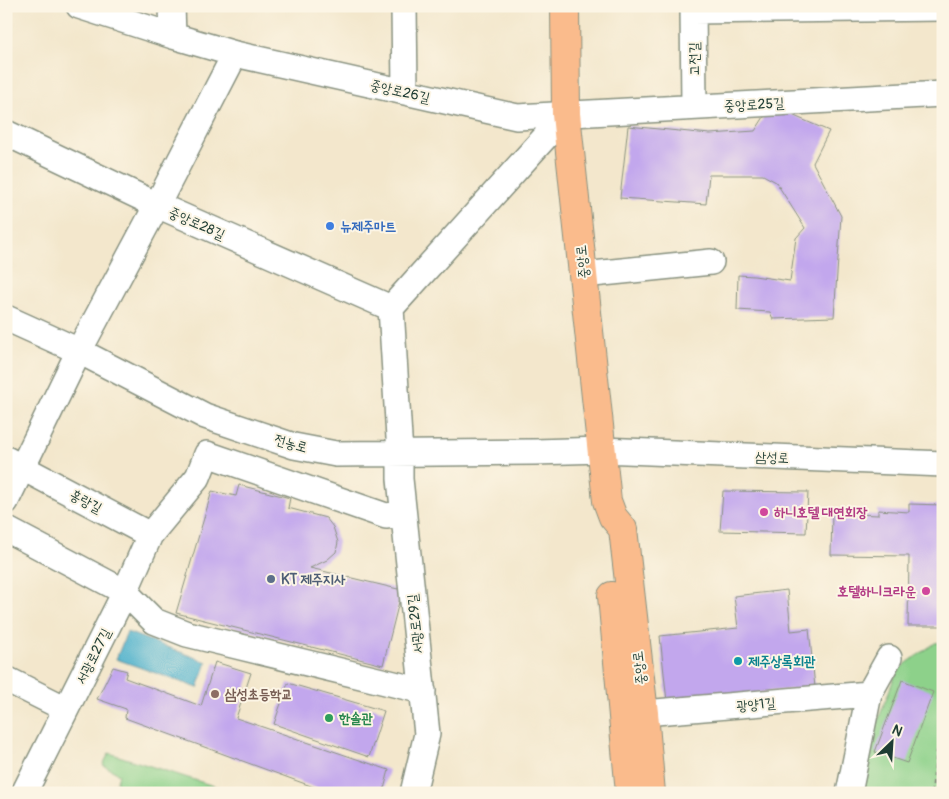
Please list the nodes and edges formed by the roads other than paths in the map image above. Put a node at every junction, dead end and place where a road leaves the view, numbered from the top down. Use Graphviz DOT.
graph roads {
  1 [pos="79,6"];
  2 [pos="172,6"];
  3 [pos="404,6"];
  4 [pos="564,6"];
  5 [pos="943,8"];
  6 [pos="693,9"];
  7 [pos="173,36"];
  8 [pos="235,54"];
  9 [pos="405,92"];
  10 [pos="943,94"];
  11 [pos="694,107"];
  12 [pos="566,114"];
  13 [pos="6,133"];
  14 [pos="157,205"];
  15 [pos="711,262"];
  16 [pos="583,276"];
  17 [pos="391,308"];
  18 [pos="6,318"];
  19 [pos="79,351"];
  20 [pos="602,450"];
  21 [pos="400,454"];
  22 [pos="15,463"];
  23 [pos="943,464"];
  24 [pos="6,501"];
  25 [pos="403,514"];
  26 [pos="612,517"];
  27 [pos="155,528"];
  28 [pos="6,529"];
  29 [pos="125,592"];
  30 [pos="889,658"];
  31 [pos="6,679"];
  32 [pos="423,691"];
  33 [pos="869,694"];
  34 [pos="66,709"];
  35 [pos="644,713"];
  36 [pos="24,793"];
  37 [pos="413,793"];
  38 [pos="630,793"];
  39 [pos="651,793"];
  40 [pos="850,793"];
  1 -- 7 [label="street, 중앙로26길"];
  2 -- 7 [label="street"];
  3 -- 9 [label="street"];
  4 -- 12 [label="main road, 중앙로"];
  5 -- 6 [label="street, 고전길"];
  6 -- 11 [label="street, 고전길"];
  7 -- 8 [label="street, 중앙로26길"];
  8 -- 9 [label="street, 중앙로26길"];
  8 -- 14 [label="street"];
  9 -- 12 [label="street, 중앙로26길"];
  10 -- 11 [label="street, 중앙로25길"];
  11 -- 12 [label="street, 중앙로25길"];
  12 -- 16 [label="main road, 중앙로"];
  12 -- 17 [label="street"];
  13 -- 14 [label="street, 중앙로28길"];
  14 -- 17 [label="street, 중앙로28길"];
  14 -- 19 [label="street"];
  15 -- 16 [label="street"];
  16 -- 20 [label="main road, 중앙로"];
  17 -- 21 [label="street"];
  18 -- 19 [label="street, 전농로"];
  19 -- 21 [label="street, 전농로"];
  19 -- 22 [label="street"];
  20 -- 21 [label="street, 전농로"];
  20 -- 23 [label="street, 삼성로"];
  20 -- 26 [label="main road, 중앙로"];
  21 -- 25 [label="street, 서광로29길"];
  22 -- 24 [label="street"];
  22 -- 27 [label="street, 홍랑길"];
  25 -- 27 [label="street, 서광로27길"];
  25 -- 32 [label="street, 서광로29길"];
  26 -- 35 [label="main road, 중앙로"];
  26 -- 38 [label="main road, 중앙로"];
  27 -- 29 [label="street, 서광로27길"];
  28 -- 29 [label="street"];
  29 -- 32 [label="street"];
  29 -- 34 [label="street, 서광로27길"];
  30 -- 33 [label="street"];
  31 -- 34 [label="street"];
  32 -- 37 [label="street, 서광로29길"];
  33 -- 35 [label="street, 광양1길"];
  33 -- 40 [label="street"];
  34 -- 36 [label="street, 서광로27길"];
  35 -- 39 [label="main road, 중앙로"];
}
